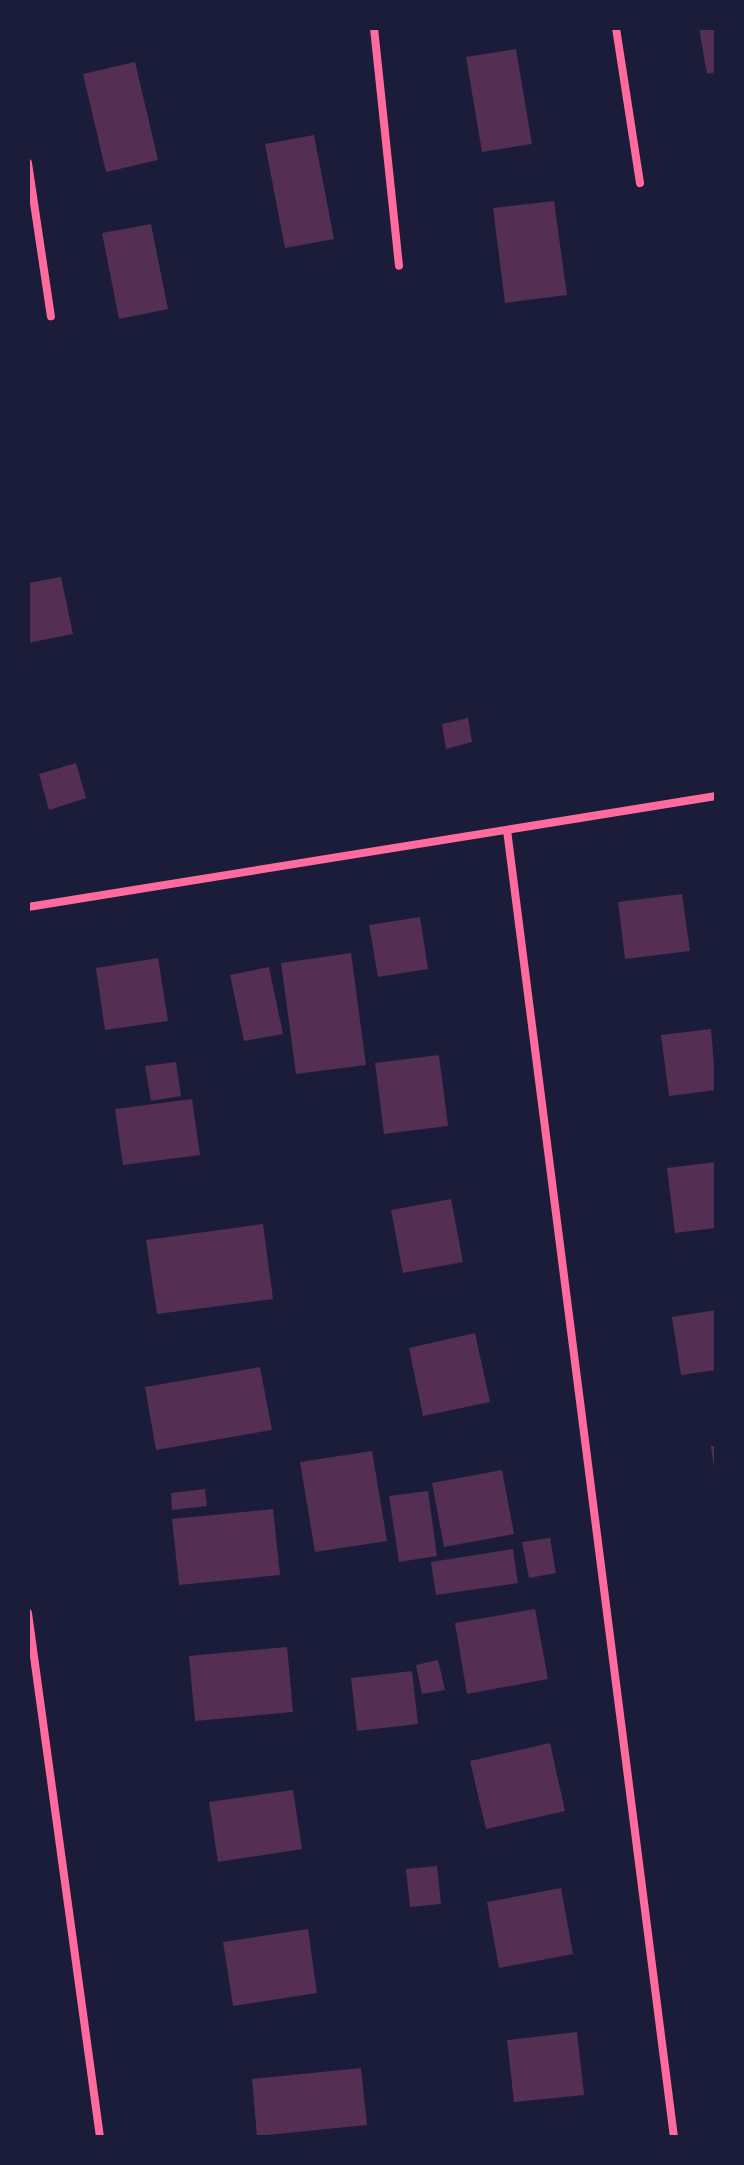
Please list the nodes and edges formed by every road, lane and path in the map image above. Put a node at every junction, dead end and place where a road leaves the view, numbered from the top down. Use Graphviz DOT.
graph roads {
  1 [pos="374,28"];
  2 [pos="616,28"];
  3 [pos="28,163"];
  4 [pos="640,183"];
  5 [pos="399,266"];
  6 [pos="51,316"];
  7 [pos="716,796"];
  8 [pos="507,830"];
  9 [pos="28,907"];
  10 [pos="28,1613"];
  11 [pos="100,2137"];
  12 [pos="674,2137"];
  1 -- 5 [label="street"];
  2 -- 4 [label="street"];
  3 -- 6 [label="street"];
  7 -- 8 [label="street"];
  8 -- 9 [label="street"];
  8 -- 12 [label="street"];
  10 -- 11 [label="street"];
}
